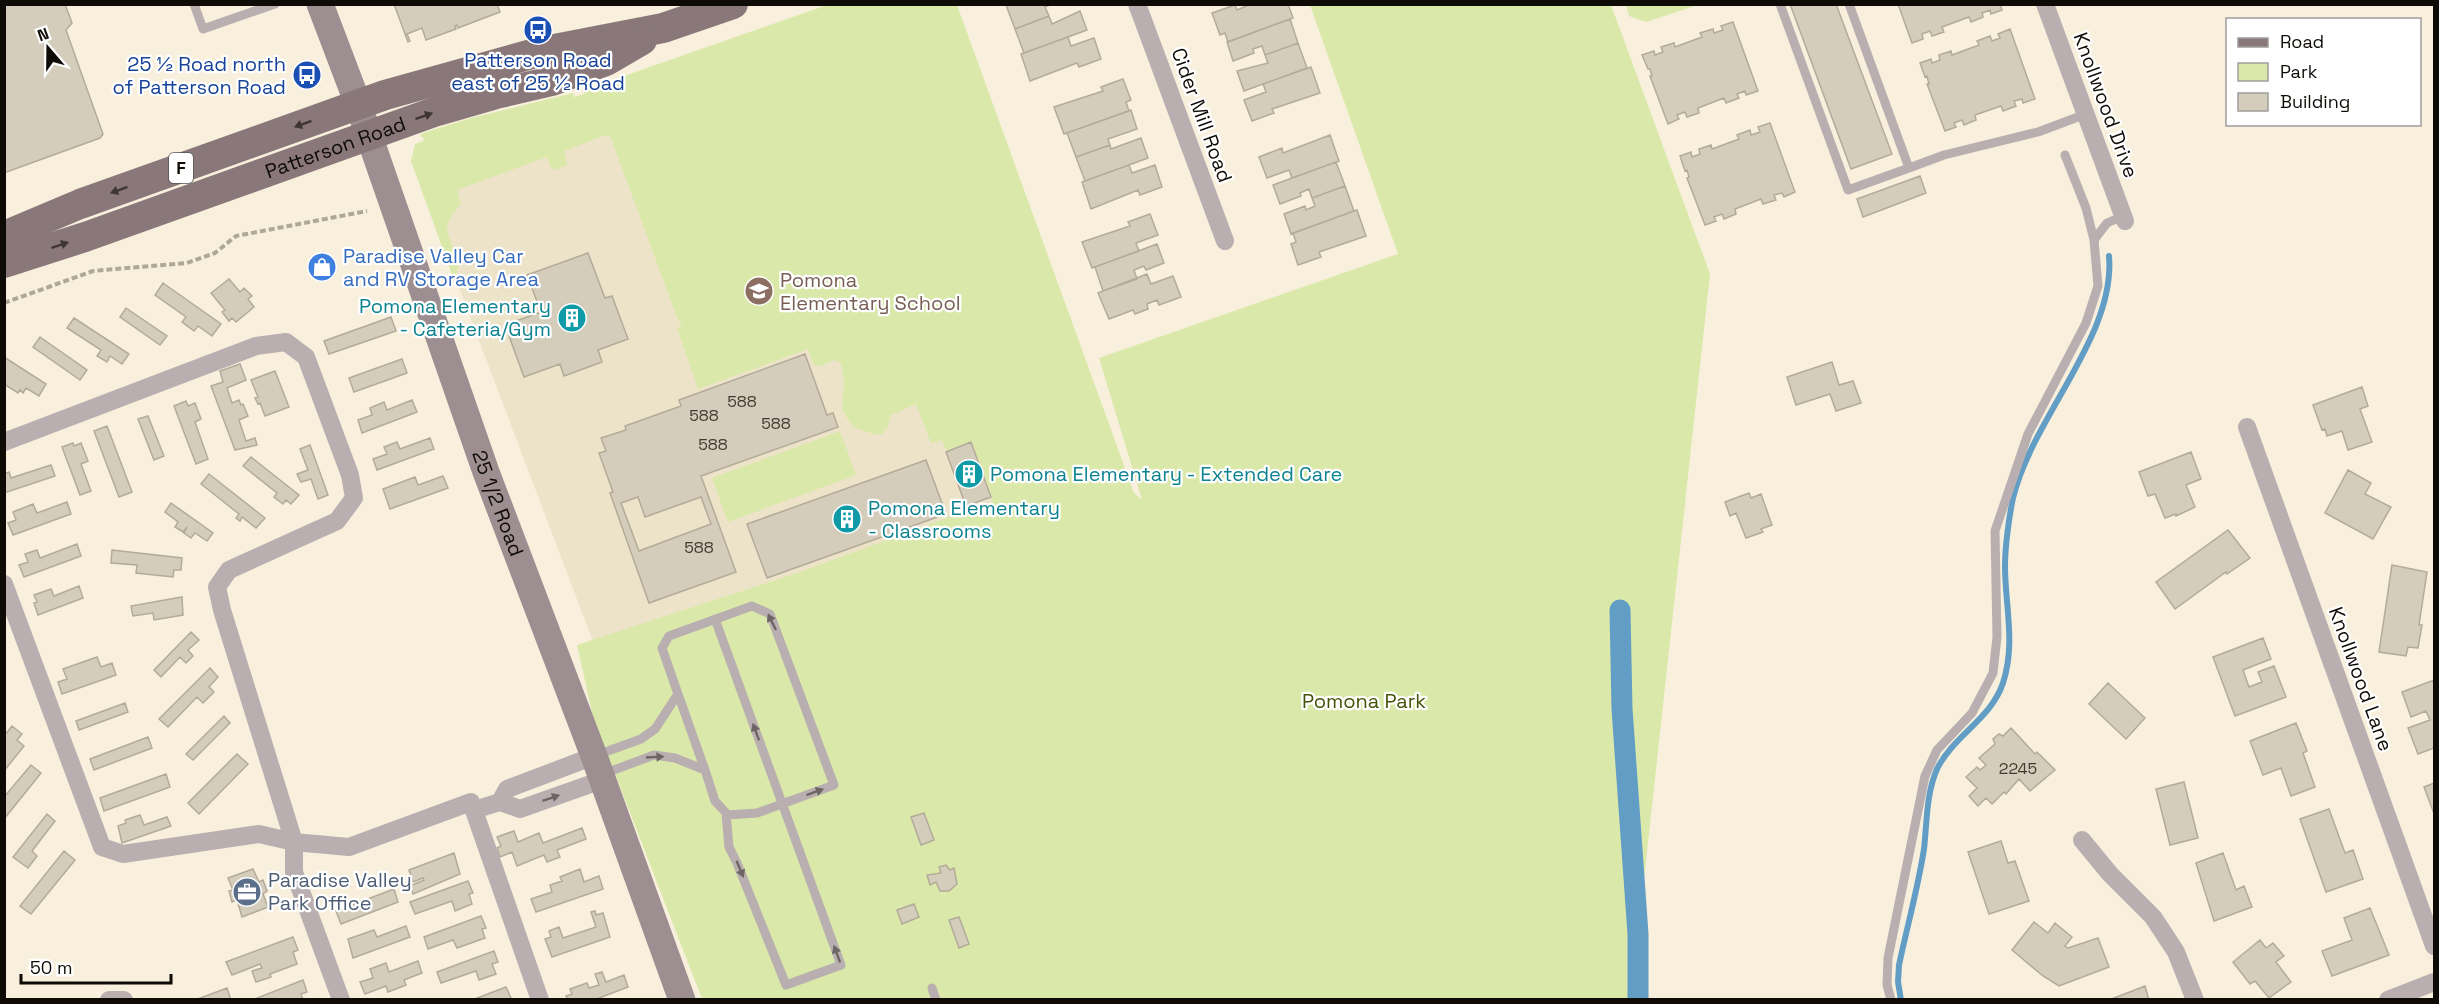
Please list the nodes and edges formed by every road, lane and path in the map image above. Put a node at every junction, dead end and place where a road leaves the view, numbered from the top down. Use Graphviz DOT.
graph roads {
  1 [pos="194,4"];
  2 [pos="274,4"];
  3 [pos="320,4"];
  4 [pos="733,4"];
  5 [pos="1137,4"];
  6 [pos="1780,4"];
  7 [pos="1849,4"];
  8 [pos="2045,4"];
  9 [pos="663,28"];
  10 [pos="358,104"];
  11 [pos="2086,114"];
  12 [pos="369,135"];
  13 [pos="2065,155"];
  14 [pos="1909,168"];
  15 [pos="367,211"];
  16 [pos="2124,218"];
  17 [pos="4,236"];
  18 [pos="2094,240"];
  19 [pos="1225,241"];
  20 [pos="4,263"];
  21 [pos="4,303"];
  22 [pos="2247,427"];
  23 [pos="4,442"];
  24 [pos="4,584"];
  25 [pos="715,619"];
  26 [pos="678,694"];
  27 [pos="705,770"];
  28 [pos="599,771"];
  29 [pos="500,802"];
  30 [pos="783,804"];
  31 [pos="474,810"];
  32 [pos="726,813"];
  33 [pos="2082,840"];
  34 [pos="294,842"];
  35 [pos="2434,946"];
  36 [pos="2434,982"];
  37 [pos="932,988"];
  38 [pos="109,999"];
  39 [pos="124,999"];
  40 [pos="341,999"];
  41 [pos="540,999"];
  42 [pos="682,999"];
  43 [pos="936,999"];
  44 [pos="1891,999"];
  45 [pos="2195,999"];
  46 [pos="2388,999"];
  1 -- 2 [label="lane"];
  3 -- 10 [label="street, 25 1/2 Road"];
  4 -- 9 [label="main road, Patterson Road / F"];
  5 -- 19 [label="street, Cider Mill Road"];
  6 -- 14 [label="lane"];
  7 -- 14 [label="lane"];
  8 -- 11 [label="street, Knollwood Drive"];
  9 -- 10 [label="main road, Patterson Road / F"];
  12 -- 9 [label="main road, Patterson Road / F, one-way"];
  10 -- 12 [label="street, 25 1/2 Road"];
  10 -- 17 [label="main road, Patterson Road / F, one-way"];
  11 -- 14 [label="lane"];
  11 -- 16 [label="street, Knollwood Drive"];
  20 -- 12 [label="main road, Patterson Road / F, one-way"];
  12 -- 28 [label="street, 25 1/2 Road"];
  13 -- 18 [label="lane"];
  15 -- 21 [label="path"];
  16 -- 18 [label="lane"];
  18 -- 44 [label="lane"];
  22 -- 35 [label="street, Knollwood Lane"];
  23 -- 34 [label="street"];
  24 -- 34 [label="street"];
  25 -- 26 [label="lane"];
  30 -- 25 [label="lane, one-way"];
  30 -- 25 [label="lane, one-way"];
  26 -- 27 [label="lane"];
  26 -- 28 [label="lane"];
  28 -- 27 [label="lane, one-way"];
  27 -- 32 [label="lane"];
  28 -- 29 [label="street"];
  29 -- 28 [label="street, one-way"];
  28 -- 42 [label="street, 25 1/2 Road"];
  29 -- 31 [label="street"];
  30 -- 32 [label="lane"];
  32 -- 30 [label="lane, one-way"];
  31 -- 34 [label="street"];
  31 -- 41 [label="street"];
  33 -- 45 [label="street"];
  34 -- 40 [label="street"];
  36 -- 46 [label="street"];
  37 -- 43 [label="lane"];
  38 -- 39 [label="street"];
}
